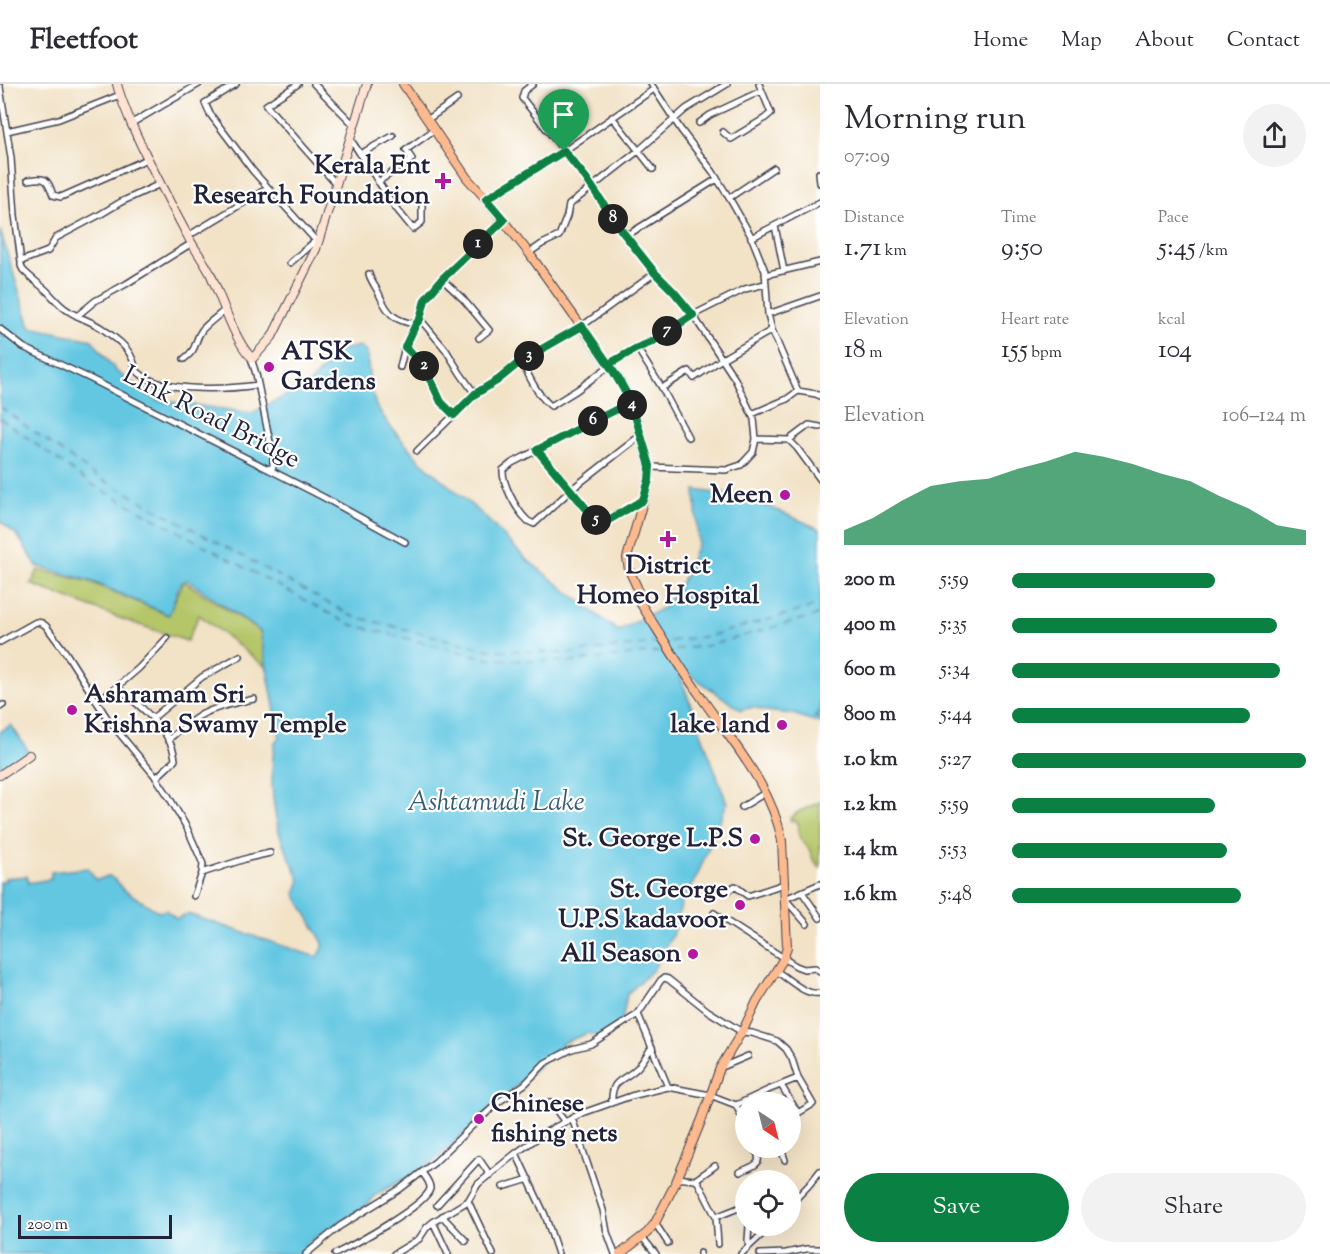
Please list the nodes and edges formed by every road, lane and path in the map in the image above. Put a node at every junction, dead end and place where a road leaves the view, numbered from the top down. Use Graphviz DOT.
graph roads {
  1 [pos="117,84"];
  2 [pos="199,84"];
  3 [pos="236,84"];
  4 [pos="298,84"];
  5 [pos="314,84"];
  6 [pos="367,84"];
  7 [pos="403,84"];
  8 [pos="533,84"];
  9 [pos="727,84"];
  10 [pos="759,84"];
  11 [pos="652,86"];
  12 [pos="0,87"];
  13 [pos="761,91"];
  14 [pos="120,95"];
  15 [pos="458,99"];
  16 [pos="612,117"];
  17 [pos="674,119"];
  18 [pos="427,120"];
  19 [pos="132,123"];
  20 [pos="699,123"];
  21 [pos="355,126"];
  22 [pos="7,130"];
  23 [pos="434,130"];
  24 [pos="723,132"];
  25 [pos="393,136"];
  26 [pos="351,140"];
  27 [pos="564,151"];
  28 [pos="639,151"];
  29 [pos="360,154"];
  30 [pos="147,159"];
  31 [pos="774,168"];
  32 [pos="653,169"];
  33 [pos="819,173"];
  34 [pos="717,179"];
  35 [pos="28,180"];
  36 [pos="378,182"];
  37 [pos="820,183"];
  38 [pos="160,184"];
  39 [pos="336,184"];
  40 [pos="591,187"];
  41 [pos="268,188"];
  42 [pos="729,198"];
  43 [pos="486,199"];
  44 [pos="820,202"];
  45 [pos="422,204"];
  46 [pos="504,220"];
  47 [pos="775,226"];
  48 [pos="626,236"];
  49 [pos="752,238"];
  50 [pos="190,239"];
  51 [pos="317,241"];
  52 [pos="529,253"];
  53 [pos="21,262"];
  54 [pos="820,262"];
  55 [pos="290,263"];
  56 [pos="784,271"];
  57 [pos="655,273"];
  58 [pos="369,274"];
  59 [pos="765,275"];
  60 [pos="442,279"];
  61 [pos="765,284"];
  62 [pos="820,296"];
  63 [pos="225,310"];
  64 [pos="768,314"];
  65 [pos="693,315"];
  66 [pos="77,316"];
  67 [pos="418,321"];
  68 [pos="582,326"];
  69 [pos="0,329"];
  70 [pos="772,330"];
  71 [pos="479,338"];
  72 [pos="405,347"];
  73 [pos="637,348"];
  74 [pos="251,358"];
  75 [pos="184,359"];
  76 [pos="722,359"];
  77 [pos="521,361"];
  78 [pos="609,364"];
  79 [pos="400,367"];
  80 [pos="258,385"];
  81 [pos="662,388"];
  82 [pos="798,391"];
  83 [pos="475,394"];
  84 [pos="820,396"];
  85 [pos="631,402"];
  86 [pos="752,414"];
  87 [pos="454,415"];
  88 [pos="820,427"];
  89 [pos="641,435"];
  90 [pos="688,436"];
  91 [pos="756,439"];
  92 [pos="789,440"];
  93 [pos="537,450"];
  94 [pos="417,451"];
  95 [pos="650,466"];
  96 [pos="268,469"];
  97 [pos="820,478"];
  98 [pos="572,489"];
  99 [pos="643,500"];
  100 [pos="405,542"];
  101 [pos="167,638"];
  102 [pos="0,642"];
  103 [pos="240,656"];
  104 [pos="117,687"];
  105 [pos="254,699"];
  106 [pos="96,700"];
  107 [pos="153,718"];
  108 [pos="168,740"];
  109 [pos="29,755"];
  110 [pos="0,775"];
  111 [pos="156,778"];
  112 [pos="765,793"];
  113 [pos="742,807"];
  114 [pos="270,853"];
  115 [pos="202,873"];
  116 [pos="784,884"];
  117 [pos="820,884"];
  118 [pos="728,891"];
  119 [pos="802,891"];
  120 [pos="194,896"];
  121 [pos="785,899"];
  122 [pos="714,914"];
  123 [pos="820,918"];
  124 [pos="807,924"];
  125 [pos="784,958"];
  126 [pos="776,971"];
  127 [pos="820,971"];
  128 [pos="820,993"];
  129 [pos="638,1014"];
  130 [pos="742,1032"];
  131 [pos="652,1047"];
  132 [pos="748,1056"];
  133 [pos="720,1068"];
  134 [pos="798,1078"];
  135 [pos="781,1084"];
  136 [pos="668,1087"];
  137 [pos="764,1092"];
  138 [pos="710,1095"];
  139 [pos="550,1102"];
  140 [pos="612,1102"];
  141 [pos="735,1105"];
  142 [pos="572,1118"];
  143 [pos="565,1122"];
  144 [pos="516,1153"];
  145 [pos="759,1158"];
  146 [pos="715,1166"];
  147 [pos="744,1170"];
  148 [pos="820,1171"];
  149 [pos="422,1172"];
  150 [pos="490,1175"];
  151 [pos="677,1178"];
  152 [pos="529,1179"];
  153 [pos="695,1180"];
  154 [pos="503,1186"];
  155 [pos="801,1193"];
  156 [pos="468,1201"];
  157 [pos="437,1205"];
  158 [pos="735,1209"];
  159 [pos="442,1216"];
  160 [pos="716,1217"];
  161 [pos="434,1222"];
  162 [pos="655,1223"];
  163 [pos="748,1236"];
  164 [pos="760,1236"];
  165 [pos="642,1237"];
  166 [pos="466,1241"];
  167 [pos="668,1243"];
  168 [pos="718,1244"];
  169 [pos="749,1246"];
  170 [pos="820,1249"];
  171 [pos="402,1252"];
  172 [pos="557,1252"];
  173 [pos="306,1254"];
  174 [pos="335,1254"];
  175 [pos="394,1254"];
  176 [pos="448,1254"];
  177 [pos="493,1254"];
  178 [pos="549,1254"];
  179 [pos="615,1254"];
  180 [pos="620,1254"];
  181 [pos="656,1254"];
  182 [pos="741,1254"];
  183 [pos="760,1254"];
  184 [pos="786,1254"];
  1 -- 14 [label="street"];
  2 -- 19 [label="street"];
  3 -- 41 [label="street"];
  4 -- 39 [label="street"];
  5 -- 21 [label="street"];
  6 -- 21 [label="street"];
  7 -- 18 [label="main road"];
  8 -- 27 [label="street"];
  9 -- 17 [label="street"];
  10 -- 13 [label="street"];
  11 -- 16 [label="street"];
  11 -- 17 [label="street"];
  12 -- 22 [label="street"];
  13 -- 20 [label="street"];
  13 -- 24 [label="street"];
  14 -- 19 [label="street"];
  14 -- 22 [label="street"];
  15 -- 18 [label="street"];
  16 -- 27 [label="street"];
  16 -- 28 [label="street"];
  17 -- 28 [label="street"];
  17 -- 34 [label="street"];
  18 -- 23 [label="main road"];
  19 -- 30 [label="street"];
  21 -- 26 [label="street"];
  22 -- 53 [label="street"];
  23 -- 36 [label="street"];
  23 -- 43 [label="main road"];
  25 -- 29 [label="street"];
  26 -- 29 [label="street"];
  26 -- 39 [label="street"];
  27 -- 40 [label="street"];
  27 -- 43 [label="street"];
  28 -- 32 [label="street"];
  28 -- 40 [label="street"];
  29 -- 36 [label="street"];
  30 -- 35 [label="street"];
  30 -- 38 [label="street"];
  31 -- 42 [label="street"];
  33 -- 37 [label="street"];
  34 -- 42 [label="street"];
  34 -- 48 [label="street"];
  36 -- 45 [label="street"];
  38 -- 50 [label="street"];
  38 -- 53 [label="street"];
  39 -- 51 [label="street"];
  40 -- 48 [label="street"];
  40 -- 52 [label="street"];
  41 -- 50 [label="street"];
  41 -- 51 [label="street"];
  42 -- 49 [label="street"];
  43 -- 46 [label="main road"];
  44 -- 47 [label="street"];
  46 -- 52 [label="main road"];
  46 -- 60 [label="street"];
  47 -- 49 [label="street"];
  47 -- 56 [label="street"];
  48 -- 57 [label="street"];
  49 -- 59 [label="street"];
  50 -- 63 [label="street"];
  50 -- 66 [label="street"];
  51 -- 55 [label="street"];
  51 -- 74 [label="street"];
  52 -- 68 [label="main road"];
  53 -- 66 [label="street"];
  54 -- 56 [label="street"];
  56 -- 59 [label="street"];
  57 -- 65 [label="street"];
  57 -- 68 [label="street"];
  58 -- 67 [label="street"];
  59 -- 61 [label="street"];
  60 -- 67 [label="street"];
  60 -- 71 [label="street"];
  61 -- 64 [label="street"];
  61 -- 65 [label="street"];
  62 -- 64 [label="street"];
  63 -- 74 [label="street"];
  63 -- 75 [label="street"];
  64 -- 70 [label="street"];
  65 -- 73 [label="street"];
  65 -- 76 [label="street"];
  66 -- 80 [label="street"];
  67 -- 72 [label="street"];
  67 -- 83 [label="street"];
  68 -- 77 [label="street"];
  68 -- 78 [label="main road"];
  69 -- 96 [label="street, Link Road Bridge"];
  70 -- 76 [label="street"];
  70 -- 82 [label="street"];
  72 -- 79 [label="street"];
  72 -- 87 [label="street"];
  73 -- 78 [label="street"];
  73 -- 81 [label="street"];
  74 -- 80 [label="street"];
  76 -- 81 [label="street"];
  76 -- 86 [label="street"];
  77 -- 78 [label="street"];
  77 -- 83 [label="street"];
  78 -- 85 [label="main road"];
  80 -- 96 [label="street"];
  81 -- 90 [label="street"];
  82 -- 84 [label="street"];
  82 -- 86 [label="street"];
  83 -- 87 [label="street"];
  85 -- 89 [label="main road"];
  85 -- 93 [label="street"];
  86 -- 91 [label="street"];
  87 -- 94 [label="street"];
  88 -- 92 [label="street"];
  89 -- 95 [label="main road"];
  89 -- 98 [label="street"];
  91 -- 92 [label="street"];
  91 -- 95 [label="street"];
  92 -- 97 [label="street"];
  93 -- 98 [label="street"];
  93 -- 98 [label="street"];
  95 -- 99 [label="main road"];
  96 -- 100 [label="street, Link Road Bridge"];
  98 -- 99 [label="street"];
  99 -- 112 [label="main road"];
  101 -- 104 [label="street"];
  102 -- 106 [label="street"];
  103 -- 107 [label="street"];
  104 -- 106 [label="street"];
  104 -- 107 [label="street"];
  105 -- 108 [label="street"];
  106 -- 111 [label="street"];
  107 -- 108 [label="street"];
  108 -- 111 [label="street"];
  109 -- 110 [label="street"];
  111 -- 115 [label="street"];
  112 -- 113 [label="street"];
  112 -- 116 [label="main road"];
  114 -- 115 [label="street"];
  115 -- 120 [label="street"];
  116 -- 118 [label="street"];
  116 -- 121 [label="main road"];
  117 -- 119 [label="street"];
  119 -- 121 [label="street"];
  119 -- 123 [label="street"];
  121 -- 124 [label="street"];
  121 -- 125 [label="main road"];
  122 -- 125 [label="street"];
  125 -- 126 [label="main road"];
  125 -- 127 [label="street"];
  126 -- 128 [label="street"];
  126 -- 130 [label="main road"];
  129 -- 130 [label="street"];
  129 -- 131 [label="street"];
  129 -- 149 [label="street"];
  130 -- 133 [label="main road"];
  130 -- 134 [label="street"];
  131 -- 136 [label="street"];
  131 -- 140 [label="street"];
  132 -- 133 [label="street"];
  133 -- 138 [label="main road"];
  134 -- 135 [label="street"];
  134 -- 135 [label="street"];
  135 -- 137 [label="street"];
  136 -- 138 [label="street"];
  136 -- 140 [label="street"];
  138 -- 141 [label="street"];
  138 -- 151 [label="main road"];
  139 -- 143 [label="street"];
  140 -- 142 [label="street"];
  142 -- 143 [label="street"];
  142 -- 179 [label="street"];
  143 -- 144 [label="street"];
  144 -- 150 [label="street"];
  144 -- 152 [label="street"];
  145 -- 147 [label="street"];
  146 -- 153 [label="street"];
  148 -- 155 [label="street"];
  149 -- 173 [label="street"];
  149 -- 174 [label="street"];
  150 -- 156 [label="street"];
  150 -- 157 [label="street"];
  151 -- 153 [label="street"];
  151 -- 162 [label="main road"];
  152 -- 154 [label="street"];
  152 -- 172 [label="street"];
  153 -- 160 [label="street"];
  156 -- 159 [label="street"];
  156 -- 177 [label="street"];
  158 -- 160 [label="street"];
  159 -- 161 [label="street"];
  159 -- 166 [label="street"];
  160 -- 168 [label="street"];
  161 -- 171 [label="street"];
  161 -- 176 [label="street"];
  162 -- 165 [label="main road"];
  162 -- 167 [label="street"];
  163 -- 169 [label="street"];
  164 -- 169 [label="street"];
  165 -- 180 [label="main road"];
  165 -- 181 [label="street"];
  169 -- 182 [label="street"];
  170 -- 184 [label="street"];
  171 -- 175 [label="street"];
  172 -- 178 [label="street"];
  183 -- 184 [label="street"];
}
